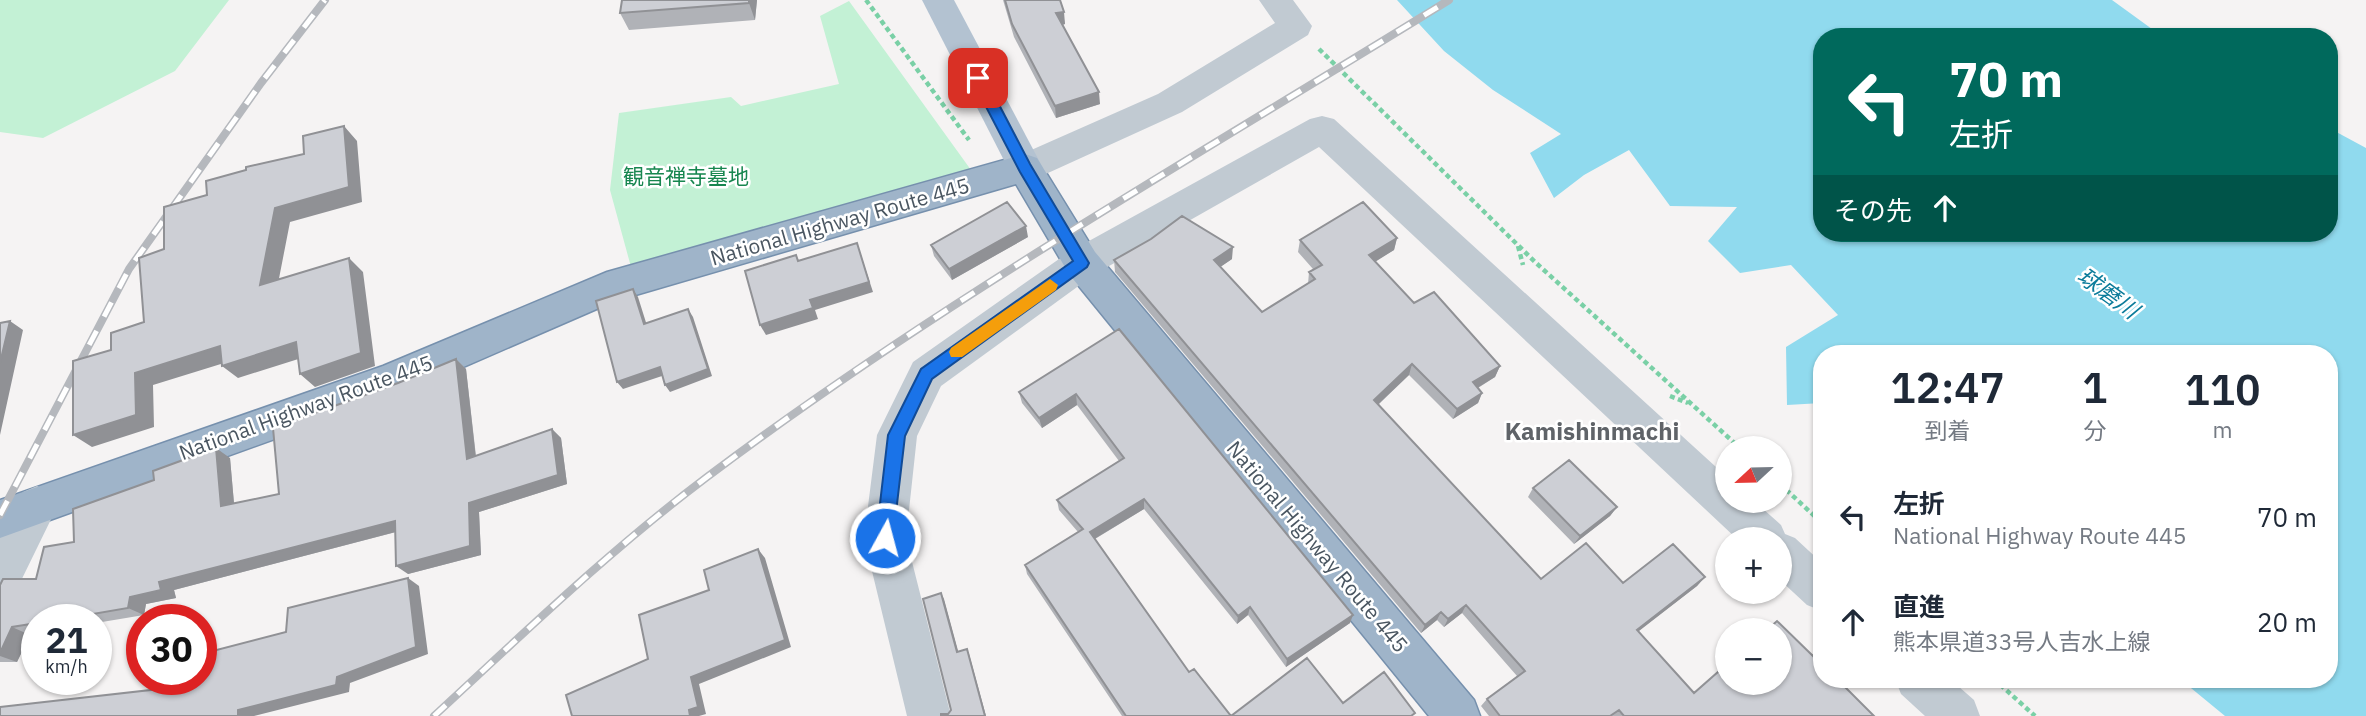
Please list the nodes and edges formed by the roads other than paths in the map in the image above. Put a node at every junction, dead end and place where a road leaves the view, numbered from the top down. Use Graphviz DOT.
graph roads {
  1 [pos="939,0"];
  2 [pos="1275,0"];
  3 [pos="1011,173"];
  4 [pos="1082,263"];
  5 [pos="37,505"];
  6 [pos="0,519"];
  7 [pos="1753,527"];
  8 [pos="1792,563"];
  9 [pos="0,579"];
  10 [pos="1813,582"];
  11 [pos="1927,688"];
  12 [pos="929,716"];
  13 [pos="1458,716"];
  14 [pos="1958,716"];
  1 -- 3 [label="main road"];
  2 -- 3 [label="street"];
  3 -- 4 [label="highway, National Highway Route 445"];
  3 -- 5 [label="highway, National Highway Route 445"];
  4 -- 7 [label="street"];
  4 -- 12 [label="street"];
  4 -- 13 [label="highway, National Highway Route 445"];
  5 -- 6 [label="highway, National Highway Route 445"];
  5 -- 9 [label="street"];
  8 -- 10 [label="street"];
  11 -- 14 [label="street"];
}
